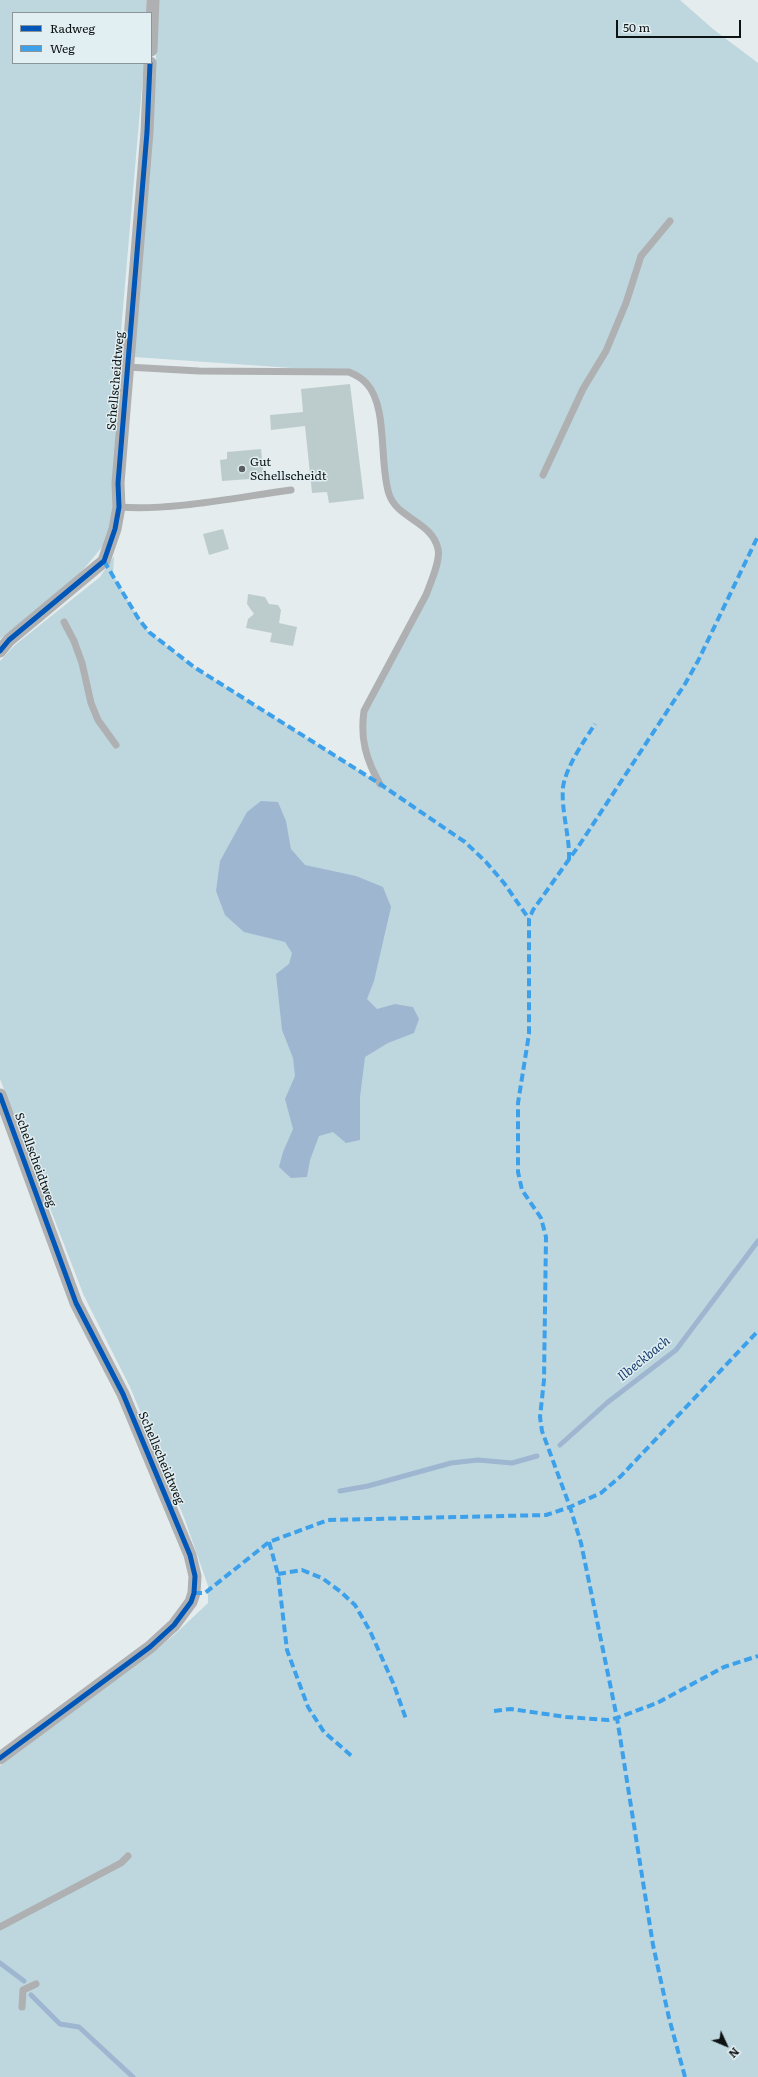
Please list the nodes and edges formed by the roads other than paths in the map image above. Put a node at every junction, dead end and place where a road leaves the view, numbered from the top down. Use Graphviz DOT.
graph roads {
  1 [pos="153,0"];
  2 [pos="152,25"];
  3 [pos="150,64"];
  4 [pos="670,221"];
  5 [pos="127,367"];
  6 [pos="543,475"];
  7 [pos="291,490"];
  8 [pos="119,507"];
  9 [pos="64,622"];
  10 [pos="0,651"];
  11 [pos="116,745"];
  12 [pos="380,784"];
  13 [pos="0,1095"];
  14 [pos="0,1758"];
  15 [pos="128,1856"];
  16 [pos="0,1927"];
  17 [pos="36,1984"];
  18 [pos="22,2007"];
  1 -- 2 [label="street"];
  3 -- 5 [label="street, Schellscheidtweg"];
  4 -- 6 [label="lane"];
  5 -- 8 [label="street, Schellscheidtweg"];
  5 -- 12 [label="lane"];
  7 -- 8 [label="lane"];
  8 -- 10 [label="street, Schellscheidtweg"];
  9 -- 11 [label="lane"];
  13 -- 14 [label="street, Schellscheidtweg"];
  15 -- 16 [label="lane"];
  17 -- 18 [label="lane"];
}
